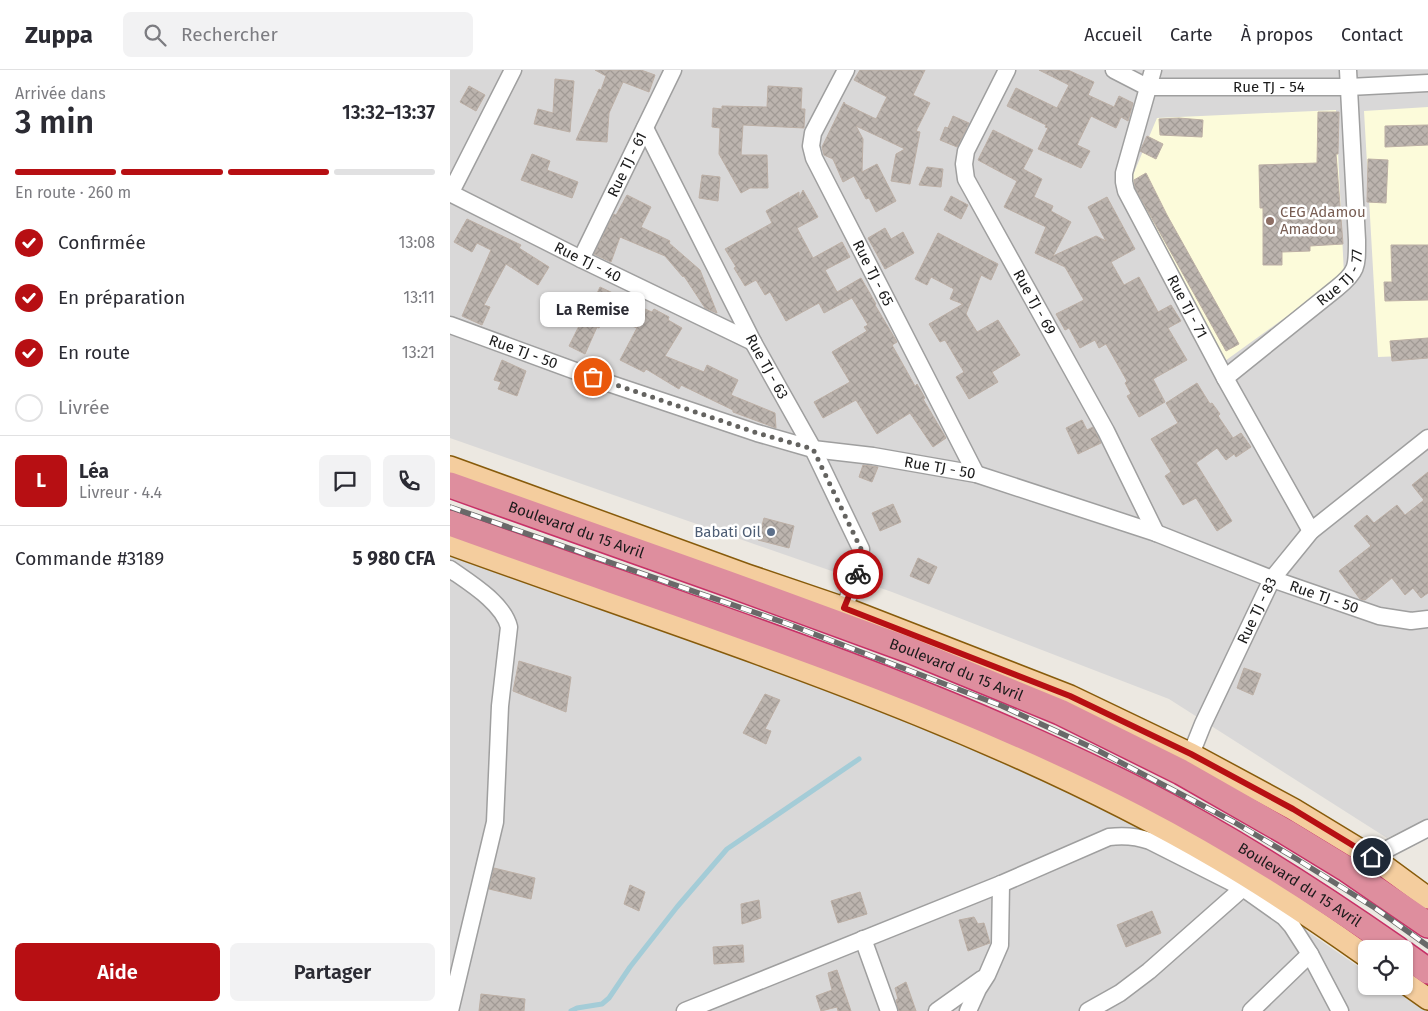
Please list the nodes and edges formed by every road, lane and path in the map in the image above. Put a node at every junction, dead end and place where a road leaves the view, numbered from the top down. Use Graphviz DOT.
graph roads {
  1 [pos="514,70"];
  2 [pos="673,70"];
  3 [pos="846,70"];
  4 [pos="1007,70"];
  5 [pos="1114,70"];
  6 [pos="1153,70"];
  7 [pos="1348,70"];
  8 [pos="1428,83"];
  9 [pos="1148,87"];
  10 [pos="1349,87"];
  11 [pos="645,128"];
  12 [pos="450,194"];
  13 [pos="580,260"];
  14 [pos="450,325"];
  15 [pos="753,342"];
  16 [pos="1225,378"];
  17 [pos="1428,438"];
  18 [pos="813,449"];
  19 [pos="450,467"];
  20 [pos="976,474"];
  21 [pos="450,485"];
  22 [pos="450,523"];
  23 [pos="1311,531"];
  24 [pos="1156,533"];
  25 [pos="450,544"];
  26 [pos="450,569"];
  27 [pos="1272,579"];
  28 [pos="844,608"];
  29 [pos="1428,618"];
  30 [pos="1191,754"];
  31 [pos="1428,828"];
  32 [pos="1372,857"];
  33 [pos="1001,884"];
  34 [pos="1243,888"];
  35 [pos="1428,898"];
  36 [pos="1428,925"];
  37 [pos="863,939"];
  38 [pos="1384,940"];
  39 [pos="1358,950"];
  40 [pos="1310,954"];
  41 [pos="1413,960"];
  42 [pos="1428,971"];
  43 [pos="987,975"];
  44 [pos="1413,988"];
  45 [pos="1428,999"];
  46 [pos="450,1011"];
  47 [pos="685,1011"];
  48 [pos="889,1011"];
  49 [pos="937,1011"];
  50 [pos="968,1011"];
  51 [pos="1088,1011"];
  52 [pos="1251,1011"];
  53 [pos="1340,1011"];
  1 -- 12 [label="street"];
  2 -- 11 [label="street, Rue TJ - 61"];
  3 -- 20 [label="street, Rue TJ - 65"];
  4 -- 24 [label="street, Rue TJ - 69"];
  5 -- 9 [label="street, Rue TJ - 54"];
  6 -- 9 [label="street, Rue TJ - 71"];
  7 -- 10 [label="street, Rue TJ - 77"];
  8 -- 10 [label="street, Rue TJ - 54"];
  9 -- 10 [label="street, Rue TJ - 54"];
  9 -- 16 [label="street, Rue TJ - 71"];
  10 -- 16 [label="street, Rue TJ - 77"];
  11 -- 13 [label="street, Rue TJ - 61"];
  11 -- 15 [label="street, Rue TJ - 63"];
  12 -- 13 [label="street, Rue TJ - 40"];
  13 -- 15 [label="street, Rue TJ - 40"];
  14 -- 18 [label="street, Rue TJ - 50"];
  15 -- 18 [label="street, Rue TJ - 63"];
  16 -- 23 [label="street, Rue TJ - 71"];
  17 -- 23 [label="street, Rue TJ - 83"];
  18 -- 20 [label="street, Rue TJ - 50"];
  18 -- 28 [label="street, Rue TJ - 63"];
  19 -- 28 [label="main road, Boulevard du 15 Avril"];
  20 -- 24 [label="street, Rue TJ - 50"];
  21 -- 36 [label="highway, Boulevard du 15 Avril"];
  22 -- 38 [label="highway, Boulevard du 15 Avril"];
  23 -- 27 [label="street, Rue TJ - 83"];
  24 -- 27 [label="street, Rue TJ - 50"];
  25 -- 39 [label="main road, Boulevard du 15 Avril"];
  26 -- 46 [label="street"];
  27 -- 29 [label="street, Rue TJ - 50"];
  27 -- 30 [label="street, Rue TJ - 83"];
  28 -- 30 [label="main road, Boulevard du 15 Avril"];
  30 -- 32 [label="main road, Boulevard du 15 Avril"];
  31 -- 32 [label="street"];
  32 -- 35 [label="main road, Boulevard du 15 Avril"];
  33 -- 34 [label="street"];
  33 -- 37 [label="street"];
  33 -- 43 [label="street"];
  34 -- 40 [label="street"];
  34 -- 51 [label="street"];
  37 -- 47 [label="street"];
  37 -- 48 [label="street"];
  40 -- 52 [label="street"];
  40 -- 53 [label="street"];
  41 -- 42 [label="highway"];
  43 -- 49 [label="street"];
  43 -- 50 [label="street"];
  44 -- 45 [label="main road"];
}
